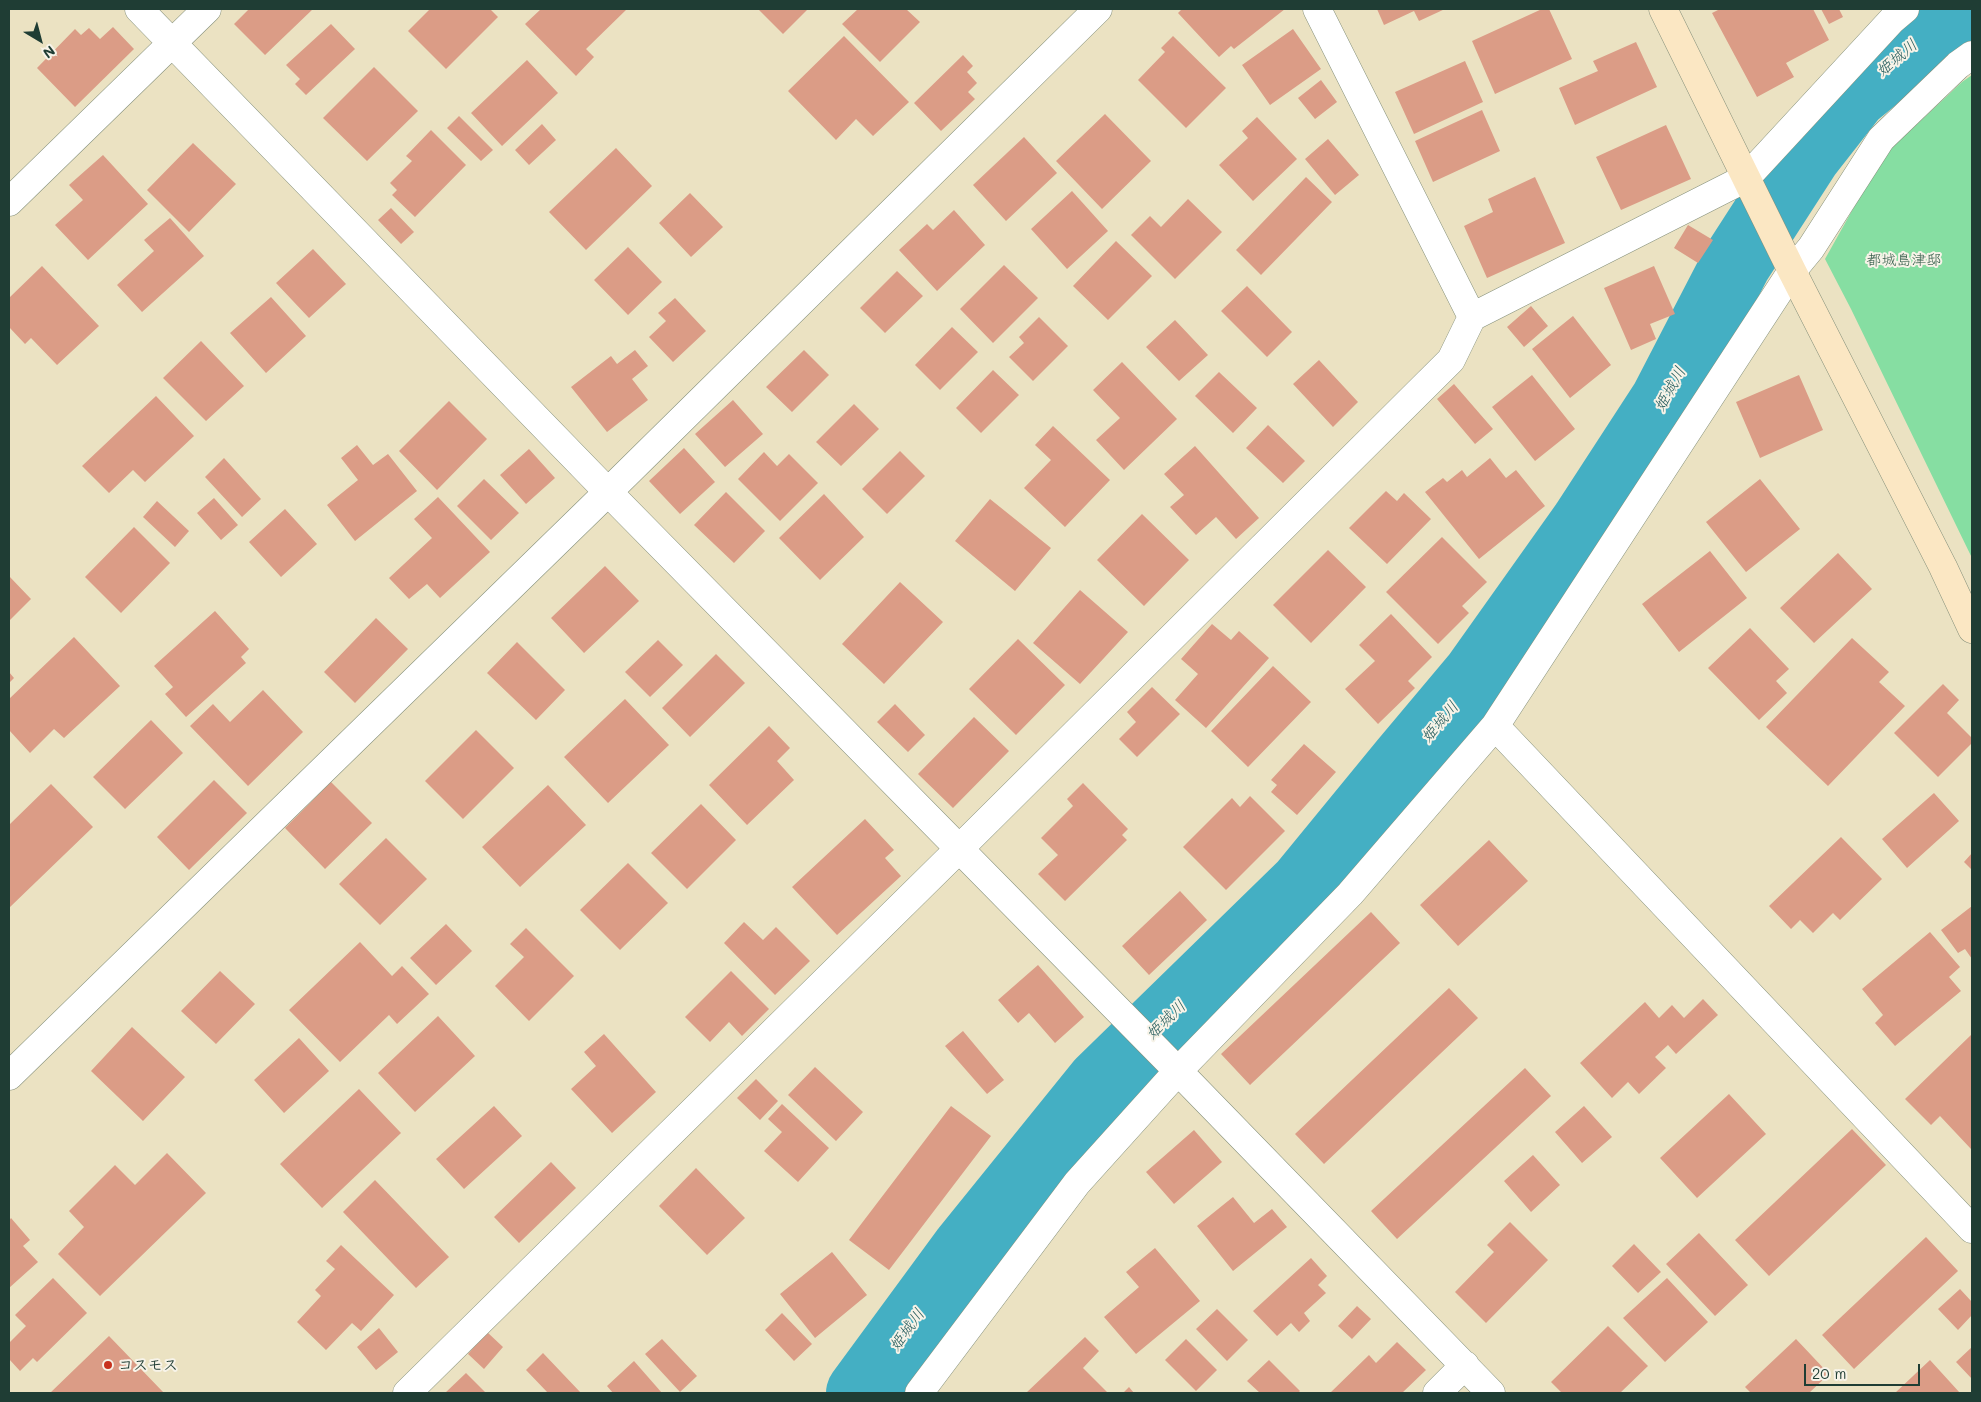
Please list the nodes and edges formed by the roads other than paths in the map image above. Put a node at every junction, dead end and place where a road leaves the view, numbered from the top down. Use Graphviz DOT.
graph roads {
  1 [pos="139,9"];
  2 [pos="208,9"];
  3 [pos="1098,9"];
  4 [pos="1317,9"];
  5 [pos="1663,9"];
  6 [pos="1905,9"];
  7 [pos="172,43"];
  8 [pos="1972,55"];
  9 [pos="1746,178"];
  10 [pos="9,202"];
  11 [pos="1792,271"];
  12 [pos="1472,317"];
  13 [pos="608,492"];
  14 [pos="1972,629"];
  15 [pos="1495,726"];
  16 [pos="959,849"];
  17 [pos="1178,1071"];
  18 [pos="9,1076"];
  19 [pos="1972,1229"];
  20 [pos="1465,1365"];
  21 [pos="407,1393"];
  22 [pos="920,1393"];
  23 [pos="1437,1393"];
  24 [pos="1491,1393"];
  1 -- 7 [label="street"];
  2 -- 7 [label="street"];
  3 -- 13 [label="street"];
  4 -- 12 [label="street"];
  5 -- 9 [label="street"];
  6 -- 9 [label="street"];
  7 -- 10 [label="street"];
  7 -- 13 [label="street"];
  8 -- 11 [label="street"];
  9 -- 11 [label="street"];
  9 -- 12 [label="street"];
  11 -- 14 [label="street"];
  11 -- 15 [label="street"];
  12 -- 16 [label="street"];
  13 -- 16 [label="street"];
  13 -- 18 [label="street"];
  15 -- 17 [label="street"];
  15 -- 19 [label="street"];
  16 -- 17 [label="street"];
  16 -- 21 [label="street"];
  17 -- 20 [label="street"];
  17 -- 22 [label="street"];
  20 -- 23 [label="street"];
  20 -- 24 [label="street"];
}
